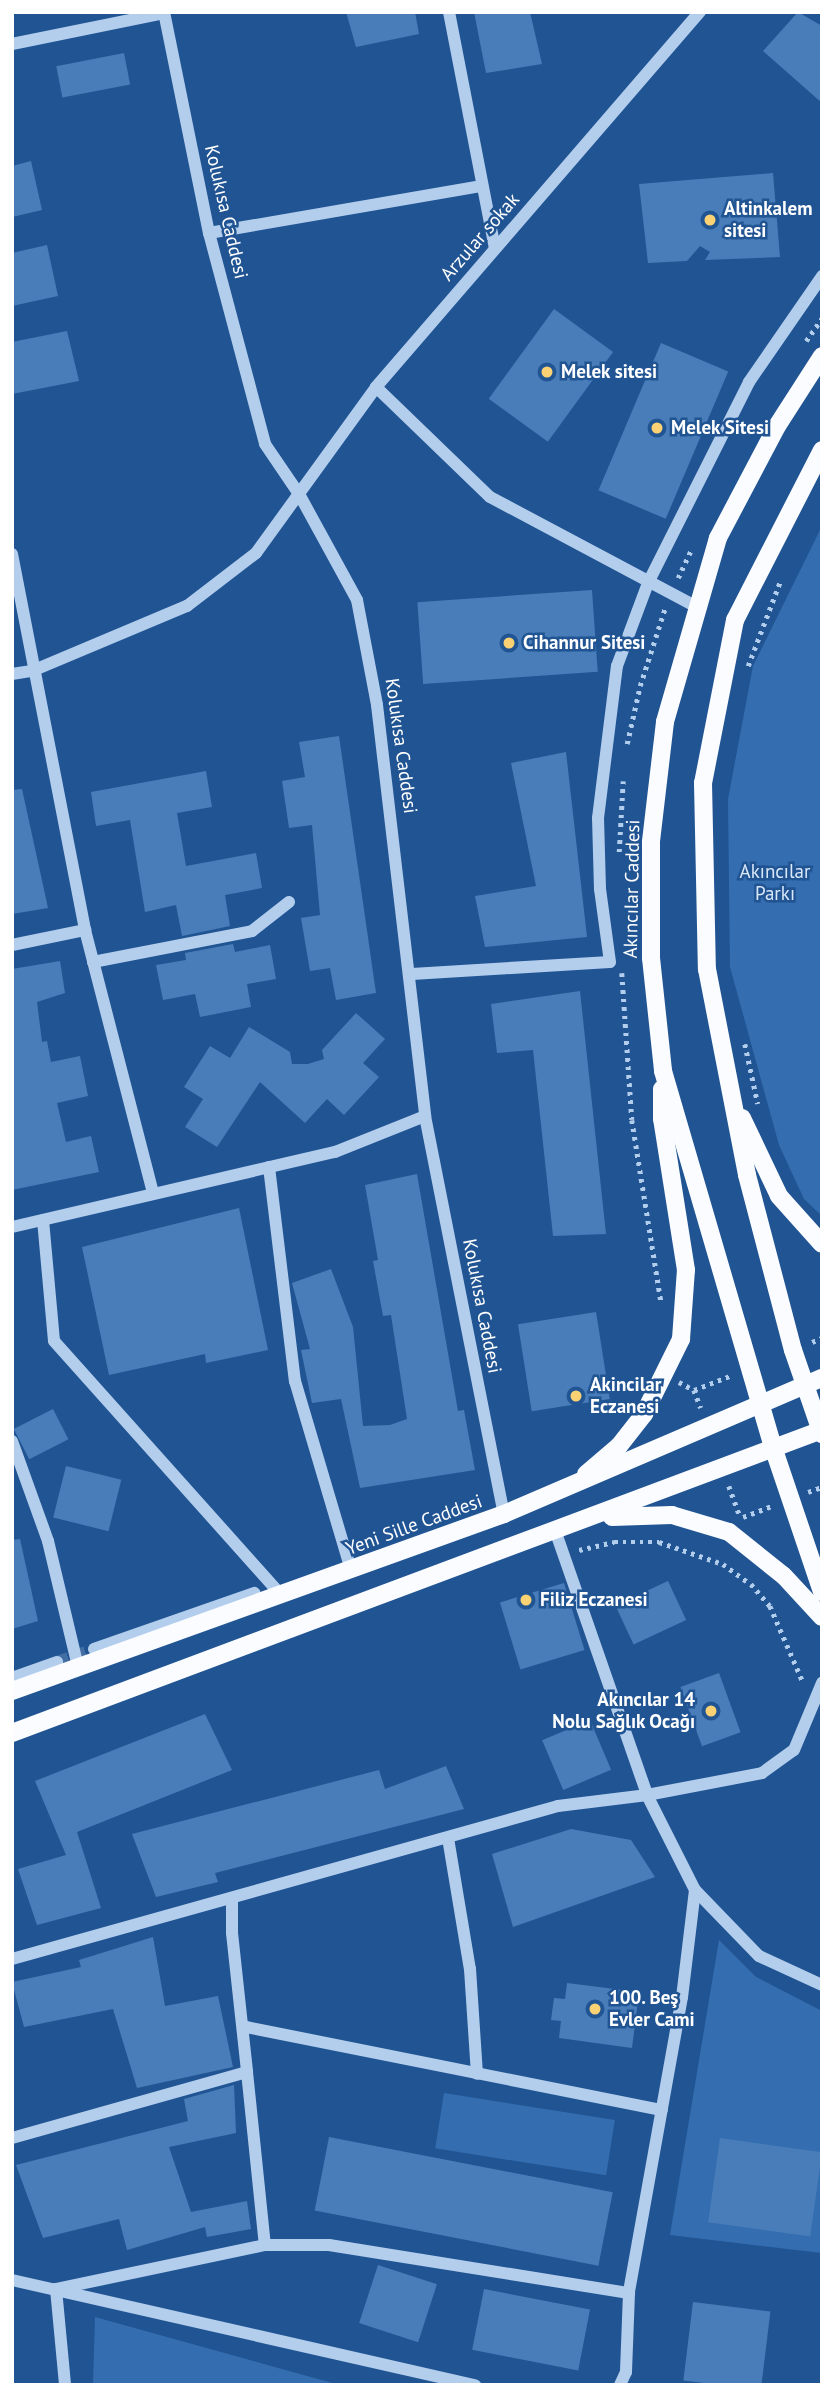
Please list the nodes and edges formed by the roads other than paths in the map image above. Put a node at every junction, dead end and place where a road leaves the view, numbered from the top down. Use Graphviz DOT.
graph roads {
  1 [pos="449,12"];
  2 [pos="700,12"];
  3 [pos="164,13"];
  4 [pos="12,44"];
  5 [pos="482,186"];
  6 [pos="209,233"];
  7 [pos="495,249"];
  8 [pos="822,276"];
  9 [pos="822,356"];
  10 [pos="376,387"];
  11 [pos="822,450"];
  12 [pos="299,494"];
  13 [pos="12,554"];
  14 [pos="648,583"];
  15 [pos="697,607"];
  16 [pos="32,671"];
  17 [pos="12,674"];
  18 [pos="289,902"];
  19 [pos="85,930"];
  20 [pos="12,946"];
  21 [pos="93,962"];
  22 [pos="412,974"];
  23 [pos="663,1071"];
  24 [pos="729,1090"];
  25 [pos="425,1116"];
  26 [pos="269,1167"];
  27 [pos="153,1193"];
  28 [pos="43,1220"];
  29 [pos="12,1227"];
  30 [pos="822,1244"];
  31 [pos="822,1378"];
  32 [pos="804,1385"];
  33 [pos="761,1403"];
  34 [pos="821,1432"];
  35 [pos="12,1441"];
  36 [pos="774,1450"];
  37 [pos="566,1490"];
  38 [pos="504,1514"];
  39 [pos="595,1518"];
  40 [pos="556,1533"];
  41 [pos="351,1570"];
  42 [pos="822,1592"];
  43 [pos="254,1593"];
  44 [pos="280,1594"];
  45 [pos="822,1617"];
  46 [pos="94,1649"];
  47 [pos="57,1662"];
  48 [pos="78,1667"];
  49 [pos="12,1678"];
  50 [pos="822,1683"];
  51 [pos="12,1691"];
  52 [pos="12,1733"];
  53 [pos="647,1795"];
  54 [pos="449,1838"];
  55 [pos="695,1890"];
  56 [pos="232,1900"];
  57 [pos="12,1959"];
  58 [pos="822,1985"];
  59 [pos="246,2027"];
  60 [pos="247,2072"];
  61 [pos="477,2074"];
  62 [pos="662,2110"];
  63 [pos="12,2138"];
  64 [pos="265,2245"];
  65 [pos="12,2280"];
  66 [pos="56,2289"];
  67 [pos="629,2293"];
  68 [pos="65,2385"];
  69 [pos="475,2385"];
  70 [pos="620,2385"];
  1 -- 5 [label="street"];
  2 -- 7 [label="street, Arzular sokak"];
  3 -- 4 [label="street"];
  3 -- 6 [label="street, Kolukısa Caddesi"];
  5 -- 6 [label="street"];
  5 -- 7 [label="street"];
  6 -- 12 [label="street, Kolukısa Caddesi"];
  7 -- 10 [label="street, Arzular sokak"];
  8 -- 14 [label="street"];
  9 -- 15 [label="main road, Akıncılar Caddesi"];
  10 -- 12 [label="street, Arzular sokak"];
  10 -- 14 [label="street"];
  11 -- 24 [label="main road"];
  12 -- 16 [label="street, Arzular sokak"];
  12 -- 22 [label="street, Kolukısa Caddesi"];
  13 -- 16 [label="street"];
  14 -- 15 [label="street"];
  14 -- 22 [label="street"];
  15 -- 23 [label="main road, Akıncılar Caddesi"];
  16 -- 17 [label="street, Arzular sokak"];
  16 -- 19 [label="street"];
  18 -- 21 [label="street"];
  19 -- 20 [label="street"];
  19 -- 21 [label="street"];
  21 -- 27 [label="street"];
  22 -- 25 [label="street, Kolukısa Caddesi"];
  23 -- 33 [label="main road, Akıncılar Caddesi"];
  23 -- 37 [label="main road"];
  24 -- 30 [label="main road"];
  24 -- 32 [label="main road"];
  25 -- 26 [label="street"];
  25 -- 38 [label="street, Kolukısa Caddesi"];
  26 -- 27 [label="street"];
  26 -- 41 [label="street"];
  27 -- 28 [label="street"];
  28 -- 29 [label="street"];
  28 -- 44 [label="street"];
  31 -- 32 [label="main road, Yeni Sille Caddesi"];
  32 -- 33 [label="main road, Yeni Sille Caddesi"];
  32 -- 34 [label="main road"];
  33 -- 36 [label="main road, Akıncılar Caddesi"];
  33 -- 37 [label="main road, Yeni Sille Caddesi"];
  34 -- 36 [label="main road"];
  35 -- 48 [label="street"];
  36 -- 39 [label="main road"];
  36 -- 42 [label="main road, Akıncılar Caddesi"];
  37 -- 38 [label="main road, Yeni Sille Caddesi"];
  38 -- 41 [label="main road, Yeni Sille Caddesi"];
  39 -- 40 [label="main road"];
  39 -- 45 [label="main road"];
  40 -- 52 [label="main road"];
  40 -- 53 [label="street"];
  41 -- 44 [label="main road, Yeni Sille Caddesi"];
  43 -- 46 [label="street"];
  44 -- 48 [label="main road, Yeni Sille Caddesi"];
  47 -- 49 [label="street"];
  48 -- 51 [label="main road, Yeni Sille Caddesi"];
  50 -- 53 [label="street"];
  53 -- 54 [label="street"];
  53 -- 55 [label="street"];
  54 -- 56 [label="street"];
  54 -- 61 [label="street"];
  55 -- 58 [label="street"];
  55 -- 62 [label="street"];
  56 -- 57 [label="street"];
  56 -- 59 [label="street"];
  59 -- 60 [label="street"];
  59 -- 61 [label="street"];
  60 -- 63 [label="street"];
  60 -- 64 [label="street"];
  61 -- 62 [label="street"];
  62 -- 67 [label="street"];
  64 -- 66 [label="street"];
  64 -- 67 [label="street"];
  65 -- 66 [label="street"];
  66 -- 68 [label="street"];
  66 -- 69 [label="street"];
  67 -- 70 [label="street"];
}
